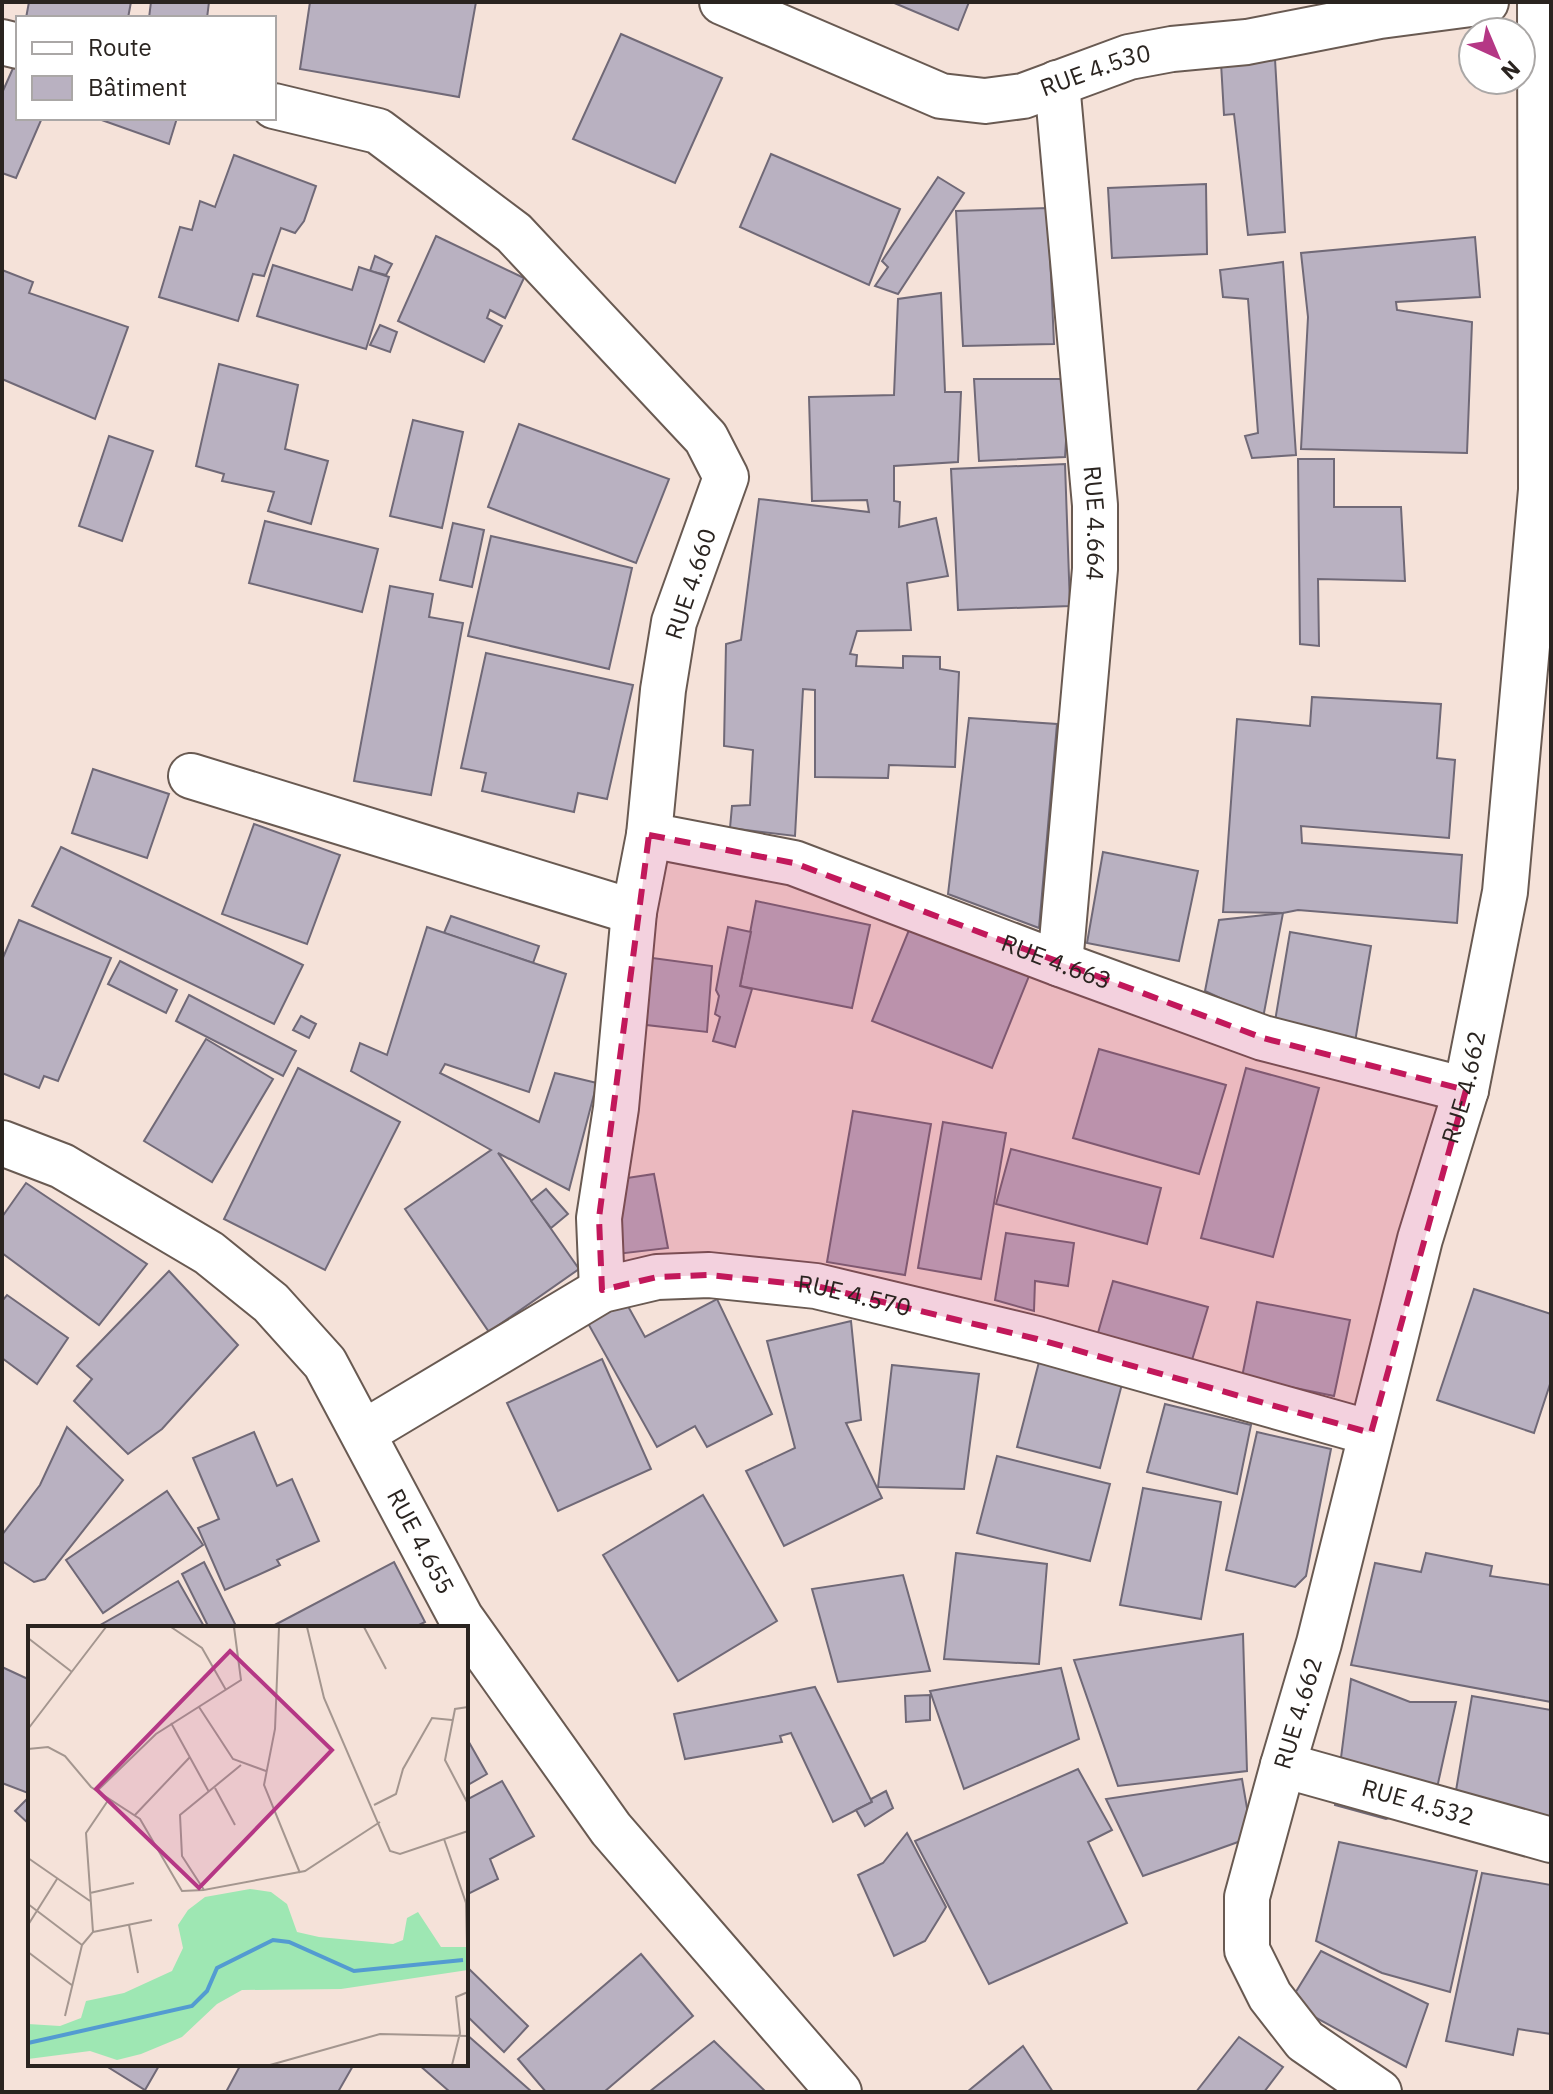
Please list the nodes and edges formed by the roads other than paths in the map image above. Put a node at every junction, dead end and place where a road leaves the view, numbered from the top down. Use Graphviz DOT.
graph roads {
  1 [pos="722,2"];
  2 [pos="1486,2"];
  3 [pos="1540,2"];
  4 [pos="1379,9"];
  5 [pos="1057,83"];
  6 [pos="276,106"];
  7 [pos="191,776"];
  8 [pos="649,835"];
  9 [pos="634,912"];
  10 [pos="1060,964"];
  11 [pos="1466,1090"];
  12 [pos="2,1143"];
  13 [pos="602,1290"];
  14 [pos="363,1433"];
  15 [pos="1371,1433"];
  16 [pos="467,1626"];
  17 [pos="468,1628"];
  18 [pos="1283,1765"];
  19 [pos="1551,1840"];
  20 [pos="839,2092"];
  21 [pos="1379,2092"];
  1 -- 5 [label="street, RUE 4.530"];
  2 -- 4 [label="street, RUE 4.530"];
  3 -- 11 [label="street, RUE 4.662"];
  4 -- 5 [label="street, RUE 4.530"];
  5 -- 10 [label="street, RUE 4.664"];
  6 -- 8 [label="street, RUE 4.660"];
  7 -- 9 [label="street"];
  8 -- 9 [label="street, RUE 4.660"];
  8 -- 10 [label="street, RUE 4.663"];
  9 -- 13 [label="street, RUE 4.660"];
  10 -- 11 [label="street, RUE 4.663"];
  11 -- 15 [label="street, RUE 4.662"];
  12 -- 14 [label="street, RUE 4.655"];
  13 -- 14 [label="street, RUE 4.570"];
  13 -- 15 [label="street, RUE 4.570"];
  14 -- 16 [label="street, RUE 4.655"];
  15 -- 18 [label="street, RUE 4.662"];
  17 -- 20 [label="street, RUE 4.655"];
  18 -- 19 [label="street, RUE 4.532"];
  18 -- 21 [label="street, RUE 4.662"];
}
